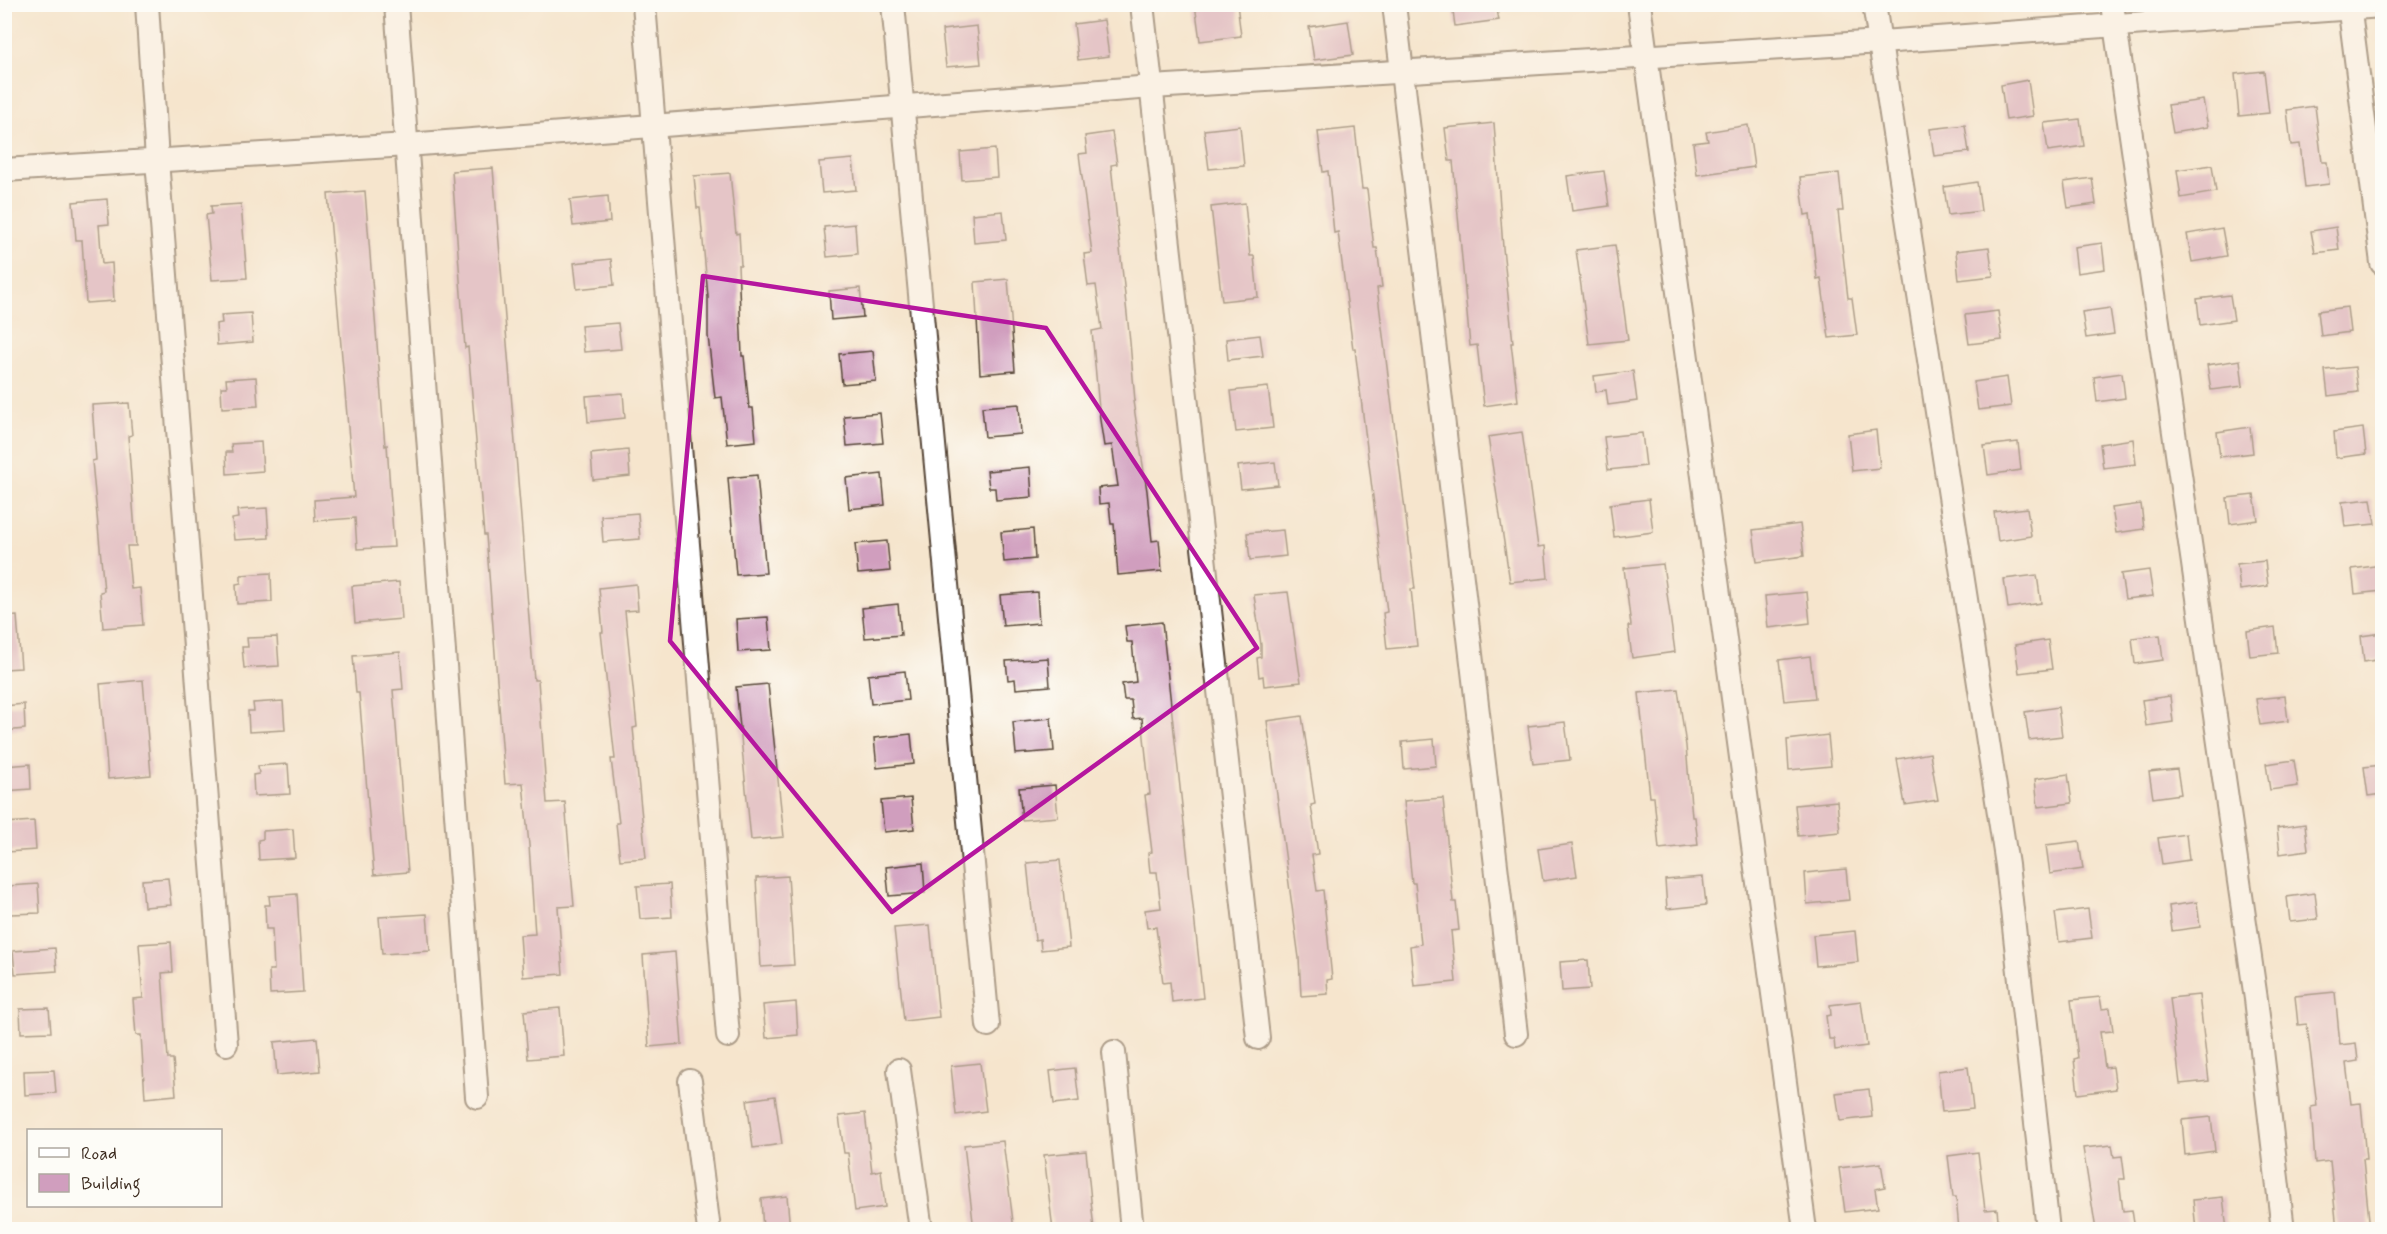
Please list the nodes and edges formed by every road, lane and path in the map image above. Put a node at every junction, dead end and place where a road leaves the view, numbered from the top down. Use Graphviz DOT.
graph roads {
  1 [pos="147,4"];
  2 [pos="396,4"];
  3 [pos="644,4"];
  4 [pos="893,4"];
  5 [pos="1142,4"];
  6 [pos="1394,4"];
  7 [pos="1640,4"];
  8 [pos="1874,4"];
  9 [pos="2349,6"];
  10 [pos="2382,6"];
  11 [pos="2113,15"];
  12 [pos="1881,42"];
  13 [pos="1648,55"];
  14 [pos="1403,73"];
  15 [pos="1152,87"];
  16 [pos="903,105"];
  17 [pos="655,126"];
  18 [pos="407,145"];
  19 [pos="157,160"];
  20 [pos="4,170"];
  21 [pos="2382,263"];
  22 [pos="988,1025"];
  23 [pos="1516,1034"];
  24 [pos="728,1036"];
  25 [pos="1258,1038"];
  26 [pos="226,1044"];
  27 [pos="1114,1052"];
  28 [pos="899,1070"];
  29 [pos="690,1081"];
  30 [pos="477,1097"];
  31 [pos="709,1230"];
  32 [pos="921,1230"];
  33 [pos="1132,1230"];
  34 [pos="1805,1230"];
  35 [pos="2048,1230"];
  36 [pos="2283,1230"];
  1 -- 19 [label="street"];
  2 -- 18 [label="street"];
  3 -- 17 [label="street"];
  4 -- 16 [label="street"];
  5 -- 15 [label="street"];
  6 -- 14 [label="street"];
  7 -- 13 [label="street"];
  8 -- 12 [label="street"];
  9 -- 10 [label="street"];
  9 -- 11 [label="street"];
  9 -- 21 [label="street"];
  11 -- 12 [label="street"];
  11 -- 36 [label="street"];
  12 -- 13 [label="street"];
  12 -- 35 [label="street"];
  13 -- 14 [label="street"];
  13 -- 34 [label="street"];
  14 -- 15 [label="street"];
  14 -- 23 [label="street"];
  15 -- 16 [label="street"];
  15 -- 25 [label="street"];
  16 -- 17 [label="street"];
  16 -- 22 [label="street"];
  17 -- 18 [label="street"];
  17 -- 24 [label="street"];
  18 -- 19 [label="street"];
  18 -- 30 [label="street"];
  19 -- 20 [label="street"];
  19 -- 26 [label="street"];
  27 -- 33 [label="street"];
  28 -- 32 [label="street"];
  29 -- 31 [label="street"];
}
